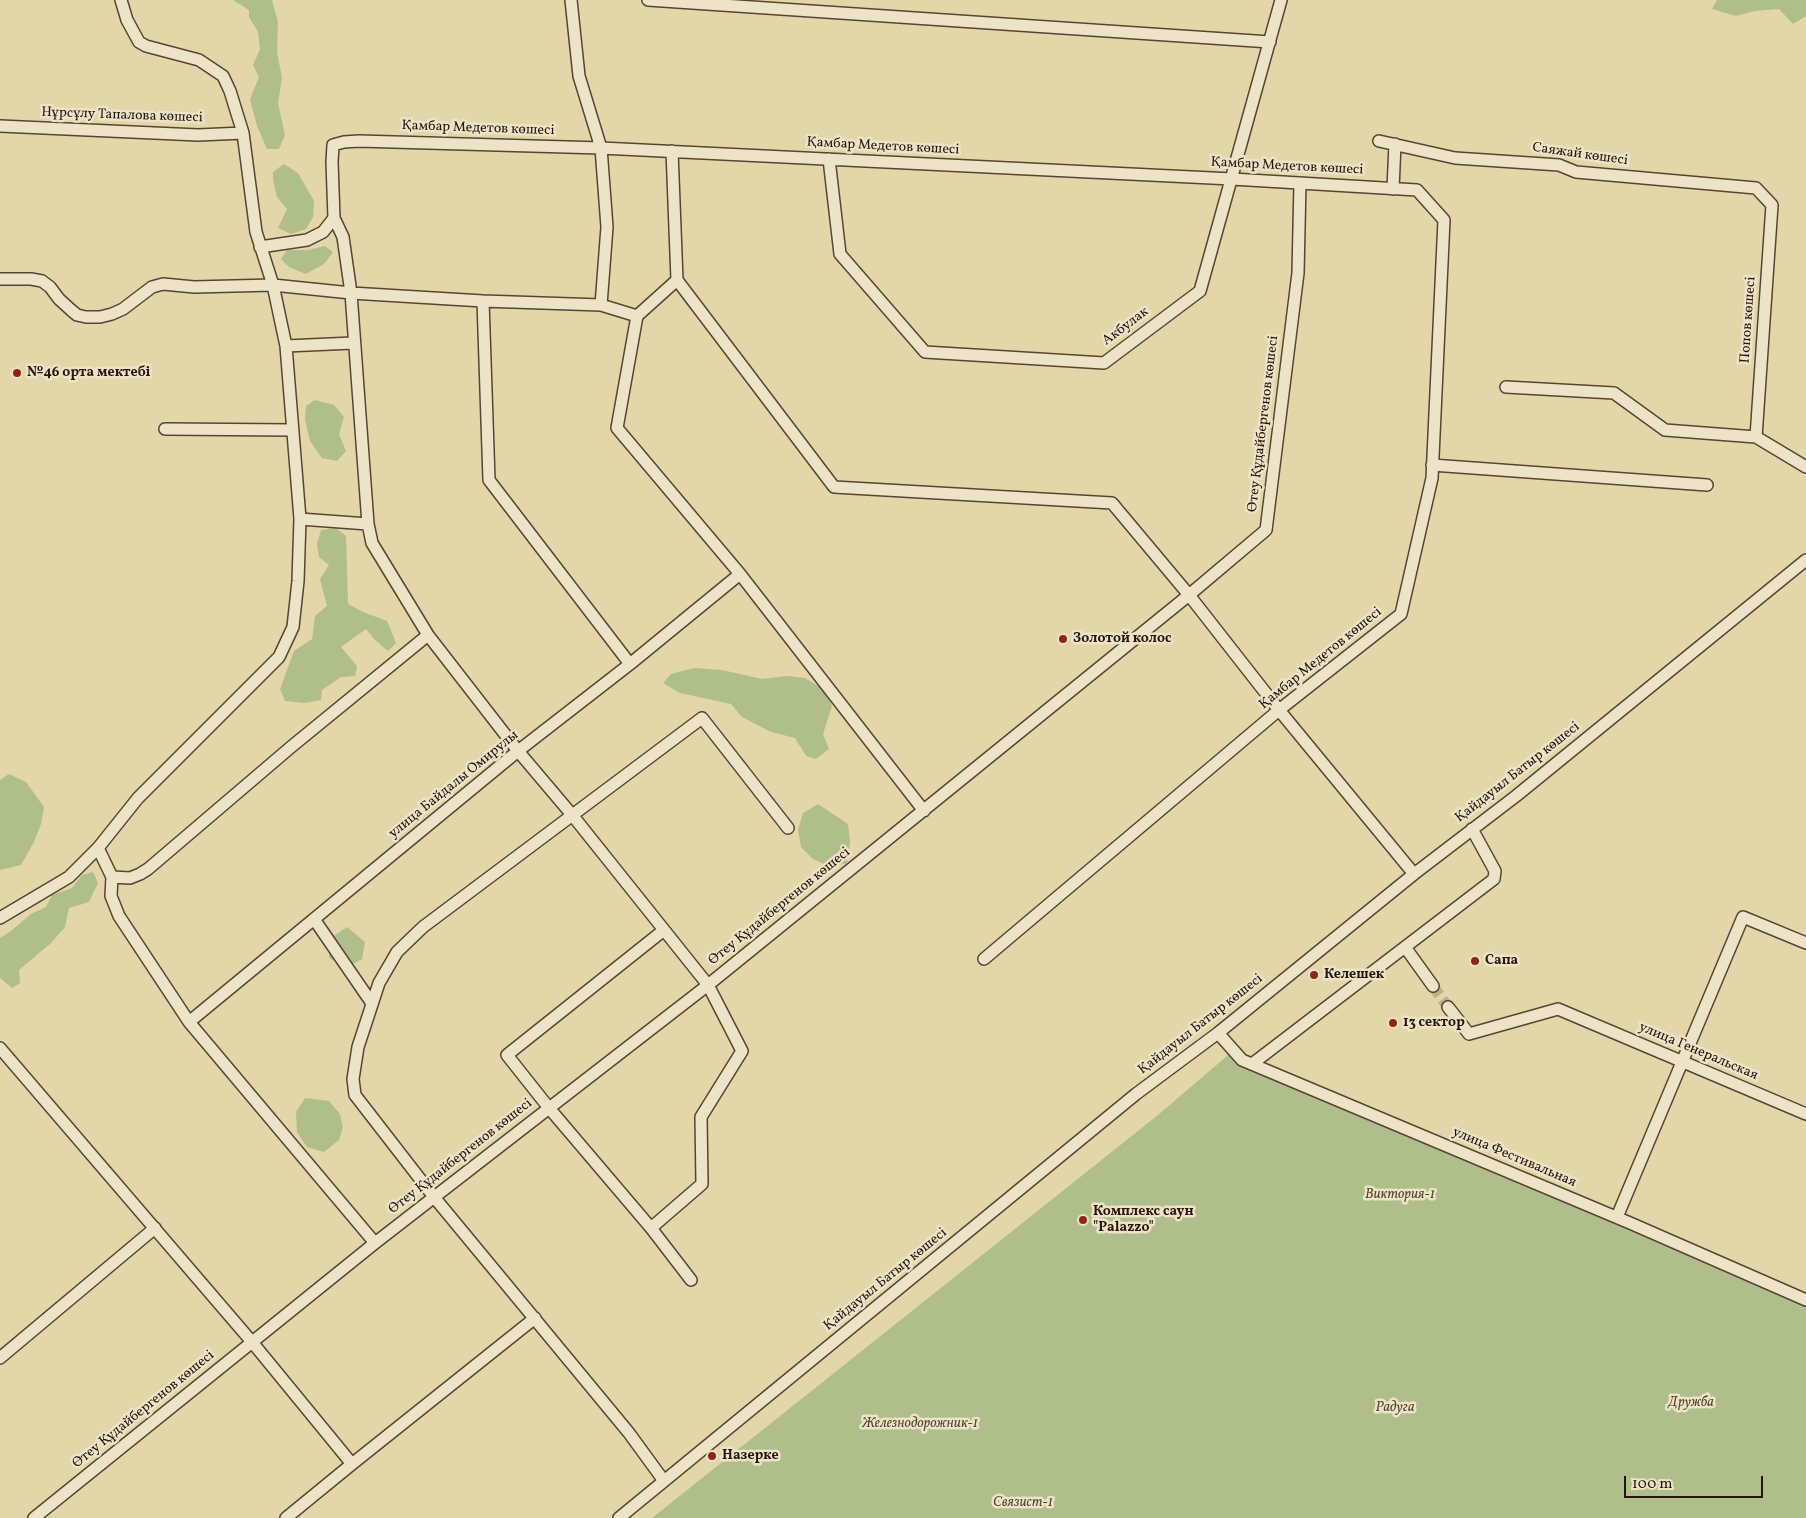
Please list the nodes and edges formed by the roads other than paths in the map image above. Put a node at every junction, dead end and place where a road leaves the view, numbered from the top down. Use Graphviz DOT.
graph roads {
  1 [pos="122,0"];
  2 [pos="571,0"];
  3 [pos="648,0"];
  4 [pos="1281,0"];
  5 [pos="1270,42"];
  6 [pos="0,126"];
  7 [pos="243,133"];
  8 [pos="1379,141"];
  9 [pos="1395,144"];
  10 [pos="601,148"];
  11 [pos="672,151"];
  12 [pos="829,159"];
  13 [pos="1232,179"];
  14 [pos="1300,183"];
  15 [pos="1393,189"];
  16 [pos="1772,205"];
  17 [pos="334,218"];
  18 [pos="260,247"];
  19 [pos="0,279"];
  20 [pos="677,280"];
  21 [pos="273,286"];
  22 [pos="351,293"];
  23 [pos="482,302"];
  24 [pos="601,305"];
  25 [pos="637,316"];
  26 [pos="354,343"];
  27 [pos="286,346"];
  28 [pos="1506,387"];
  29 [pos="165,429"];
  30 [pos="292,430"];
  31 [pos="1756,437"];
  32 [pos="1432,465"];
  33 [pos="1806,467"];
  34 [pos="1707,485"];
  35 [pos="300,520"];
  36 [pos="368,524"];
  37 [pos="1806,560"];
  38 [pos="740,574"];
  39 [pos="1189,595"];
  40 [pos="428,635"];
  41 [pos="630,664"];
  42 [pos="1279,710"];
  43 [pos="518,751"];
  44 [pos="924,811"];
  45 [pos="573,816"];
  46 [pos="788,828"];
  47 [pos="1472,829"];
  48 [pos="98,848"];
  49 [pos="1414,874"];
  50 [pos="112,877"];
  51 [pos="0,918"];
  52 [pos="314,919"];
  53 [pos="664,930"];
  54 [pos="1806,943"];
  55 [pos="1405,947"];
  56 [pos="984,959"];
  57 [pos="708,985"];
  58 [pos="1433,986"];
  59 [pos="372,1002"];
  60 [pos="1448,1007"];
  61 [pos="189,1022"];
  62 [pos="1218,1033"];
  63 [pos="0,1048"];
  64 [pos="1683,1061"];
  65 [pos="1252,1064"];
  66 [pos="549,1108"];
  67 [pos="1806,1114"];
  68 [pos="434,1197"];
  69 [pos="1617,1217"];
  70 [pos="155,1228"];
  71 [pos="651,1228"];
  72 [pos="375,1243"];
  73 [pos="691,1280"];
  74 [pos="1806,1300"];
  75 [pos="535,1318"];
  76 [pos="252,1342"];
  77 [pos="0,1358"];
  78 [pos="352,1464"];
  79 [pos="664,1481"];
  80 [pos="34,1518"];
  81 [pos="286,1518"];
  82 [pos="619,1518"];
  1 -- 7 [label="street"];
  2 -- 10 [label="street"];
  3 -- 5 [label="street"];
  4 -- 5 [label="street, Акбулак"];
  5 -- 13 [label="street, Акбулак"];
  6 -- 7 [label="street, Нұрсұлу Тапалова көшесі"];
  7 -- 18 [label="street"];
  8 -- 9 [label="street, Саяжай көшесі"];
  9 -- 15 [label="street"];
  9 -- 16 [label="street, Саяжай көшесі"];
  10 -- 11 [label="street, Қамбар Медетов көшесі"];
  10 -- 17 [label="street, Қамбар Медетов көшесі"];
  10 -- 24 [label="street"];
  11 -- 12 [label="street, Қамбар Медетов көшесі"];
  11 -- 20 [label="street"];
  12 -- 13 [label="street, Қамбар Медетов көшесі"];
  12 -- 13 [label="street, Акбулак"];
  13 -- 14 [label="street, Қамбар Медетов көшесі"];
  14 -- 15 [label="street, Қамбар Медетов көшесі"];
  14 -- 39 [label="street, Өтеу Құдайбергенов көшесі"];
  15 -- 32 [label="street, Қамбар Медетов көшесі"];
  16 -- 31 [label="street, Попов көшесі"];
  17 -- 18 [label="street"];
  17 -- 22 [label="street"];
  18 -- 21 [label="street"];
  19 -- 21 [label="street"];
  20 -- 25 [label="street"];
  20 -- 39 [label="street"];
  21 -- 22 [label="street"];
  21 -- 27 [label="street"];
  22 -- 23 [label="street"];
  22 -- 26 [label="street"];
  23 -- 24 [label="street"];
  23 -- 41 [label="street"];
  24 -- 25 [label="street"];
  25 -- 38 [label="street"];
  26 -- 27 [label="street"];
  26 -- 36 [label="street"];
  27 -- 30 [label="street"];
  28 -- 31 [label="street"];
  29 -- 30 [label="street"];
  30 -- 35 [label="street"];
  31 -- 33 [label="street"];
  32 -- 34 [label="street"];
  32 -- 42 [label="street, Қамбар Медетов көшесі"];
  35 -- 36 [label="street"];
  35 -- 48 [label="street"];
  36 -- 40 [label="street"];
  37 -- 47 [label="street, Қайдауыл Батыр көшесі"];
  38 -- 41 [label="street, улица Байдалы Омирулы"];
  38 -- 44 [label="street"];
  39 -- 42 [label="street"];
  39 -- 44 [label="street, Өтеу Құдайбергенов көшесі"];
  40 -- 43 [label="street"];
  40 -- 50 [label="street"];
  41 -- 43 [label="street, улица Байдалы Омирулы"];
  42 -- 49 [label="street"];
  42 -- 56 [label="street, Қамбар Медетов көшесі"];
  43 -- 45 [label="street"];
  43 -- 52 [label="street, улица Байдалы Омирулы"];
  44 -- 57 [label="street, Өтеу Құдайбергенов көшесі"];
  45 -- 46 [label="street"];
  45 -- 53 [label="street"];
  45 -- 59 [label="street"];
  47 -- 49 [label="street, Қайдауыл Батыр көшесі"];
  47 -- 55 [label="street"];
  48 -- 50 [label="street"];
  48 -- 51 [label="street"];
  49 -- 62 [label="street, Қайдауыл Батыр көшесі"];
  50 -- 61 [label="street"];
  52 -- 59 [label="street"];
  52 -- 61 [label="street, улица Байдалы Омирулы"];
  53 -- 57 [label="street"];
  53 -- 66 [label="street"];
  54 -- 64 [label="street"];
  55 -- 58 [label="street"];
  55 -- 65 [label="street"];
  57 -- 66 [label="street, Өтеу Құдайбергенов көшесі"];
  57 -- 71 [label="street"];
  59 -- 68 [label="street"];
  60 -- 64 [label="street, улица Генеральская"];
  61 -- 72 [label="street"];
  62 -- 65 [label="street, улица Фестивальная"];
  62 -- 79 [label="street, Қайдауыл Батыр көшесі"];
  63 -- 70 [label="street"];
  64 -- 67 [label="street, улица Генеральская"];
  64 -- 69 [label="street"];
  65 -- 69 [label="street, улица Фестивальная"];
  66 -- 68 [label="street, Өтеу Құдайбергенов көшесі"];
  66 -- 71 [label="street"];
  68 -- 72 [label="street, Өтеу Құдайбергенов көшесі"];
  68 -- 75 [label="street"];
  69 -- 74 [label="street, улица Фестивальная"];
  70 -- 76 [label="street"];
  70 -- 77 [label="street"];
  71 -- 73 [label="street"];
  72 -- 76 [label="street, Өтеу Құдайбергенов көшесі"];
  75 -- 78 [label="street"];
  75 -- 79 [label="street"];
  76 -- 78 [label="street"];
  76 -- 80 [label="street, Өтеу Құдайбергенов көшесі"];
  78 -- 81 [label="street"];
  79 -- 82 [label="street, Қайдауыл Батыр көшесі"];
}
